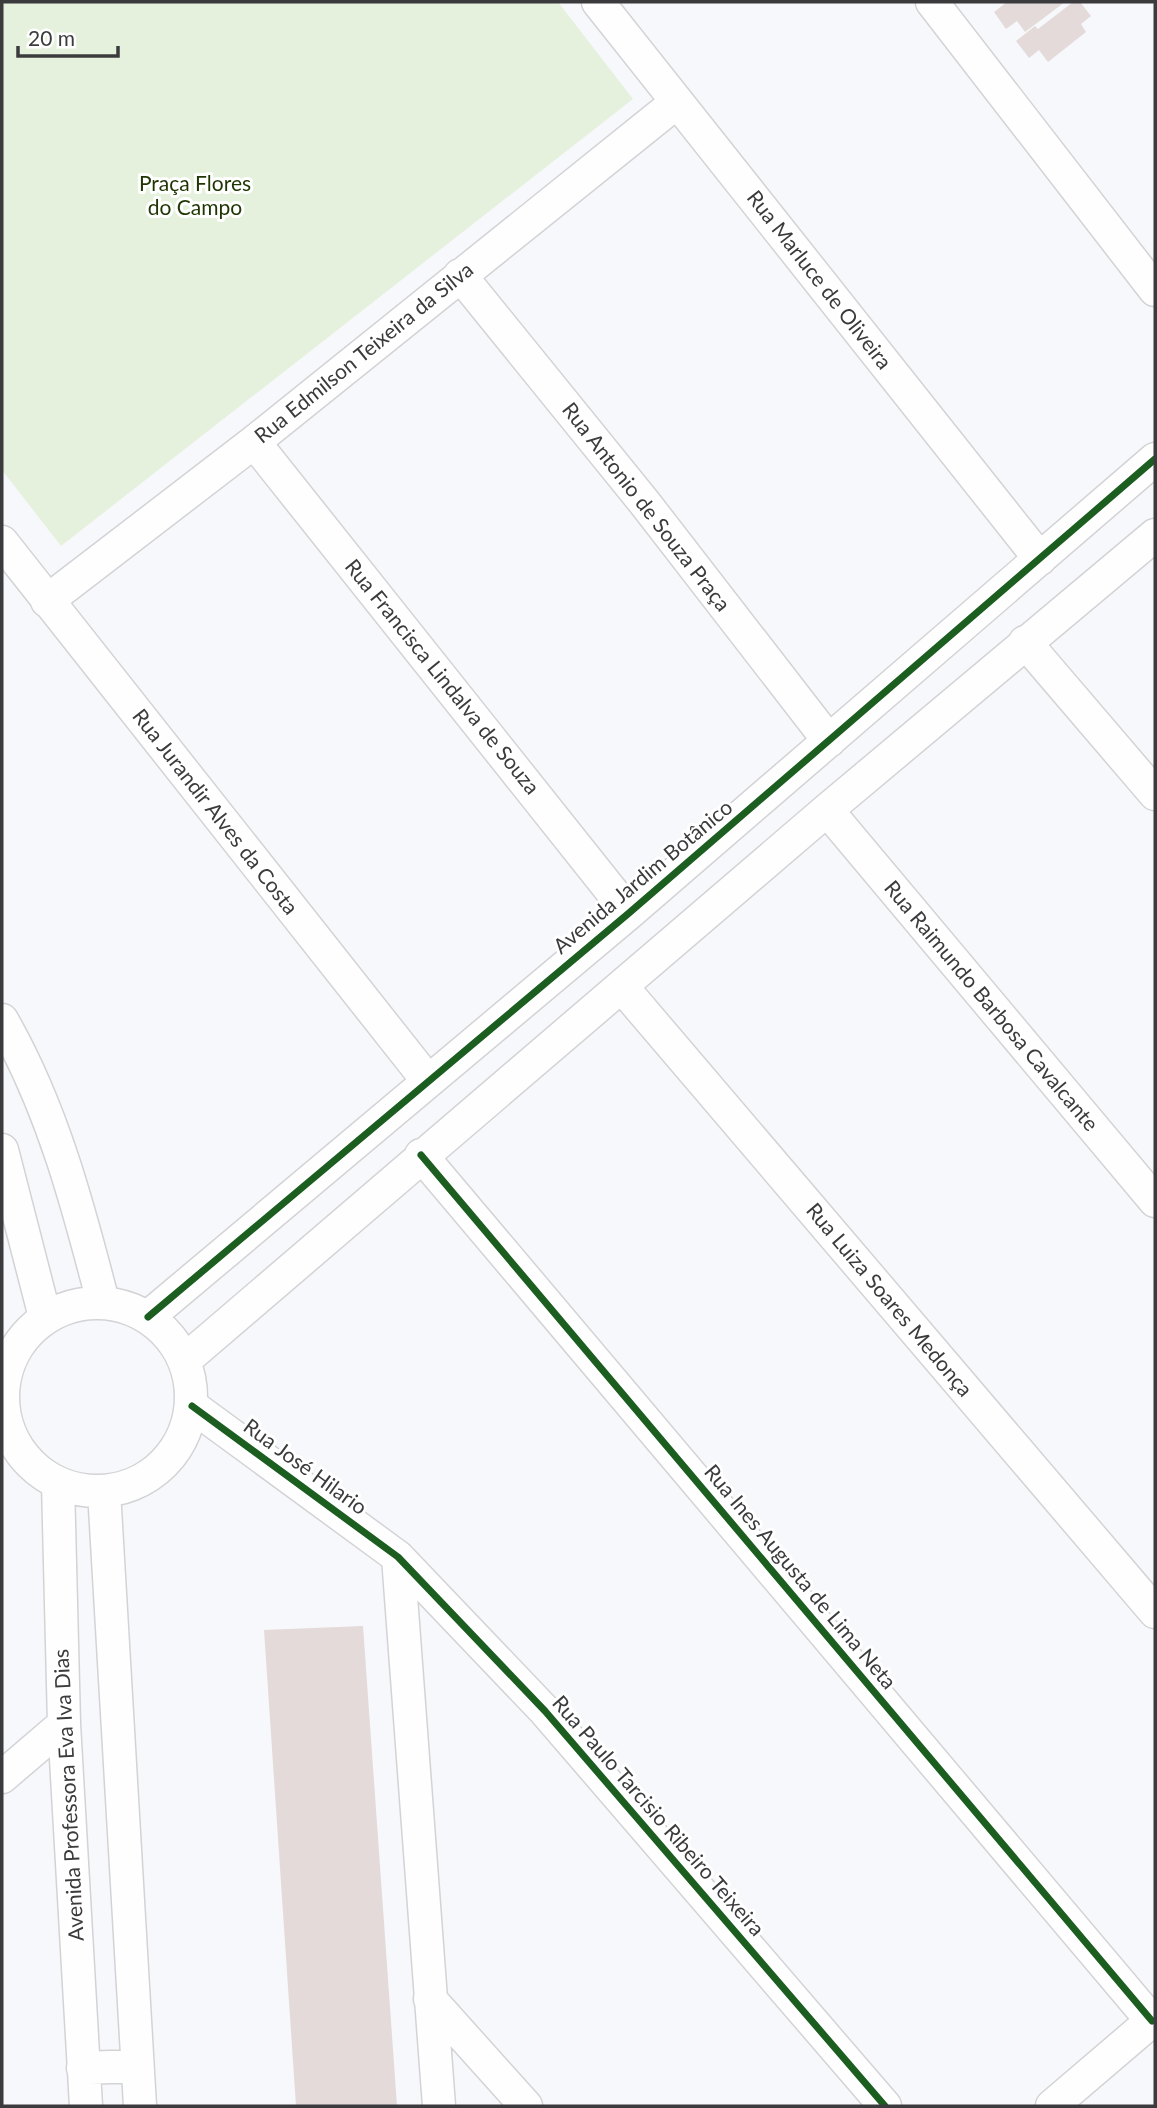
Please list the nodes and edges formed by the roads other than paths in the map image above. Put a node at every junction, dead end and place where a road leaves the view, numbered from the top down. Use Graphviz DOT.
graph roads {
  1 [pos="598,2"];
  2 [pos="932,2"];
  3 [pos="677,102"];
  4 [pos="460,275"];
  5 [pos="1155,290"];
  6 [pos="254,442"];
  7 [pos="1155,459"];
  8 [pos="1155,535"];
  9 [pos="2,542"];
  10 [pos="1040,559"];
  11 [pos="47,601"];
  12 [pos="1025,642"];
  13 [pos="829,741"];
  14 [pos="1155,794"];
  15 [pos="827,810"];
  16 [pos="629,913"];
  17 [pos="623,988"];
  18 [pos="2,1020"];
  19 [pos="428,1081"];
  20 [pos="2,1150"];
  21 [pos="421,1155"];
  22 [pos="1155,1201"];
  23 [pos="103,1302"];
  24 [pos="45,1317"];
  25 [pos="148,1317"];
  26 [pos="185,1360"];
  27 [pos="192,1406"];
  28 [pos="5,1433"];
  29 [pos="58,1483"];
  30 [pos="104,1491"];
  31 [pos="398,1556"];
  32 [pos="1155,1612"];
  33 [pos="64,1724"];
  34 [pos="2,1777"];
  35 [pos="430,1999"];
  36 [pos="1153,2020"];
  37 [pos="137,2066"];
  38 [pos="83,2068"];
  39 [pos="86,2106"];
  40 [pos="140,2106"];
  41 [pos="439,2106"];
  42 [pos="526,2106"];
  43 [pos="885,2106"];
  44 [pos="1052,2106"];
  1 -- 3 [label="street, Rua Marluce de Oliveira"];
  2 -- 5 [label="street"];
  3 -- 4 [label="street, Rua Edmilson Teixeira da Silva"];
  3 -- 10 [label="street, Rua Marluce de Oliveira"];
  4 -- 6 [label="street, Rua Edmilson Teixeira da Silva"];
  4 -- 13 [label="street, Rua Antonio de Souza Praça"];
  6 -- 11 [label="street, Rua Edmilson Teixeira da Silva"];
  6 -- 16 [label="street, Rua Francisca Lindalva de Souza"];
  7 -- 10 [label="street, Avenida Jardim Botânico"];
  8 -- 12 [label="street"];
  9 -- 11 [label="street, Rua Jurandir Alves da Costa"];
  10 -- 13 [label="street, Avenida Jardim Botânico"];
  11 -- 19 [label="street, Rua Jurandir Alves da Costa"];
  12 -- 14 [label="street"];
  12 -- 15 [label="street"];
  13 -- 16 [label="street, Avenida Jardim Botânico"];
  15 -- 17 [label="street"];
  15 -- 22 [label="street, Rua Raimundo Barbosa Cavalcante"];
  16 -- 19 [label="street, Avenida Jardim Botânico"];
  17 -- 21 [label="street"];
  17 -- 32 [label="street, Rua Luiza Soares Medonça"];
  18 -- 23 [label="street"];
  19 -- 25 [label="street, Avenida Jardim Botânico"];
  20 -- 24 [label="street"];
  21 -- 26 [label="street"];
  21 -- 36 [label="street, Rua Ines Augusta de Lima Neta"];
  23 -- 24 [label="street"];
  23 -- 25 [label="street"];
  24 -- 28 [label="street"];
  25 -- 26 [label="street"];
  26 -- 27 [label="street"];
  27 -- 30 [label="street"];
  27 -- 31 [label="street, Rua José Hilario"];
  28 -- 29 [label="street"];
  29 -- 30 [label="street"];
  29 -- 33 [label="street, Avenida Professora Eva Iva Dias"];
  30 -- 37 [label="street"];
  31 -- 35 [label="street"];
  31 -- 43 [label="street, Rua Paulo Tarcisio Ribeiro Teixeira"];
  33 -- 34 [label="street"];
  33 -- 38 [label="street, Avenida Professora Eva Iva Dias"];
  35 -- 41 [label="street"];
  35 -- 42 [label="street"];
  36 -- 44 [label="street"];
  37 -- 38 [label="street"];
  37 -- 40 [label="street"];
  38 -- 39 [label="street, Avenida Professora Eva Iva Dias"];
}
